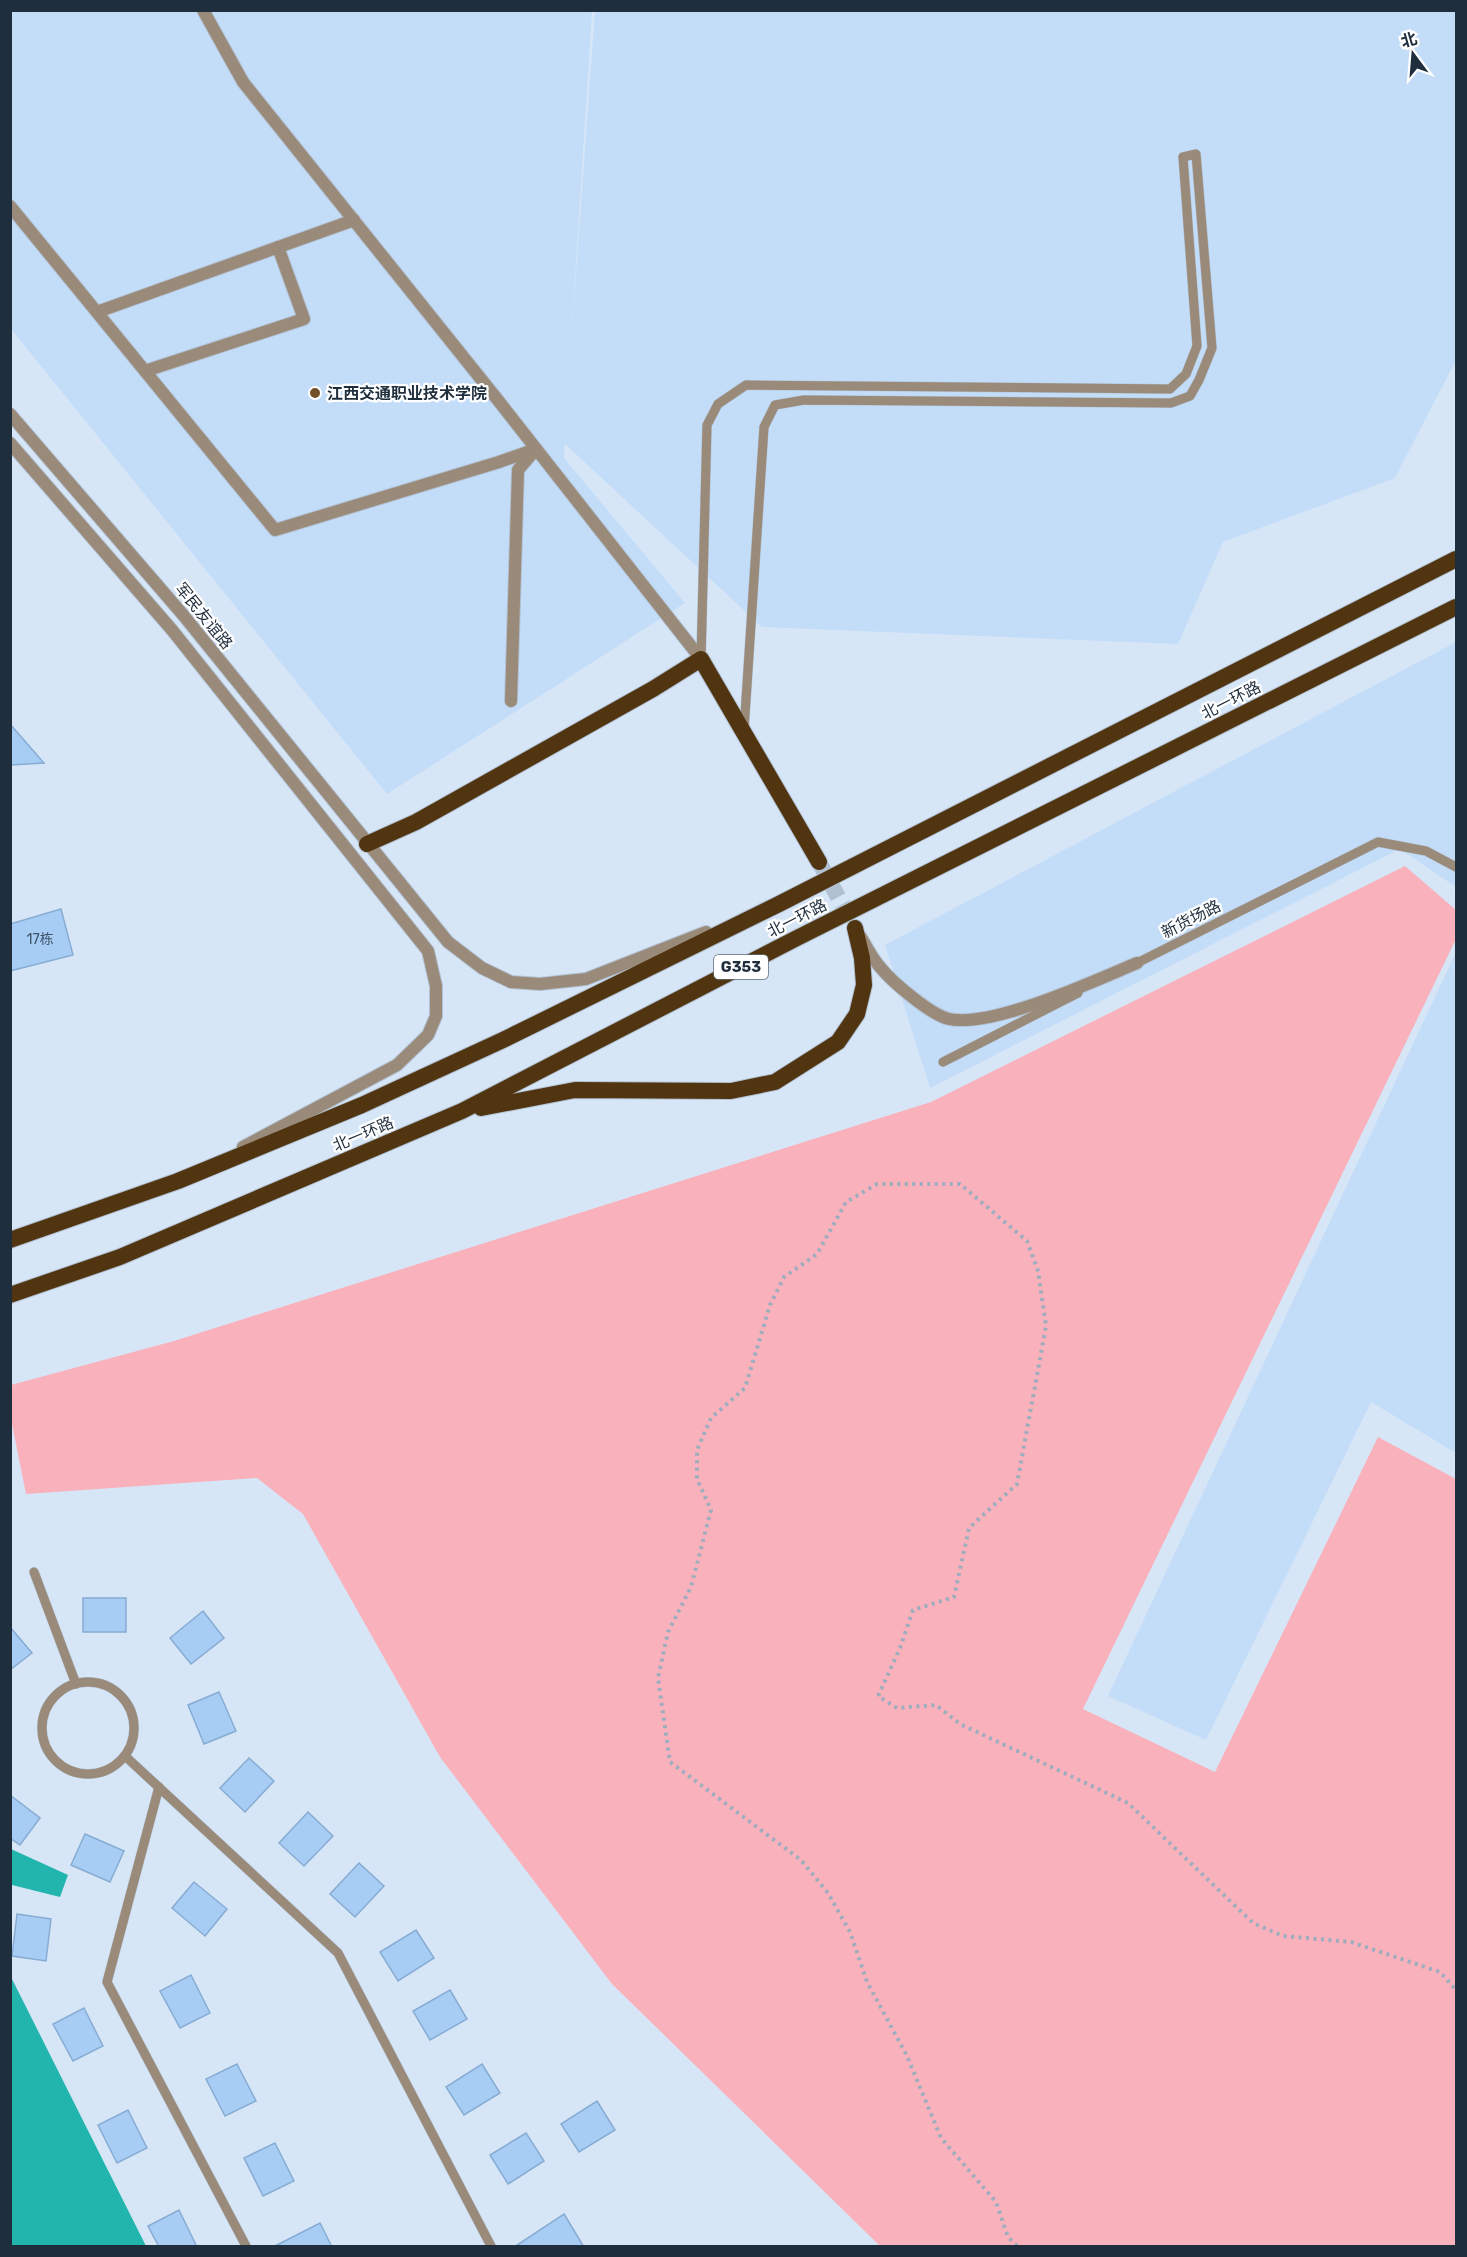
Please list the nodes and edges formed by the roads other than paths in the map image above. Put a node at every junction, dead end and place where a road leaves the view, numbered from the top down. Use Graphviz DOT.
graph roads {
  1 [pos="203,10"];
  2 [pos="10,206"];
  3 [pos="354,220"];
  4 [pos="278,247"];
  5 [pos="97,312"];
  6 [pos="145,371"];
  7 [pos="10,414"];
  8 [pos="10,443"];
  9 [pos="536,448"];
  10 [pos="1456,558"];
  11 [pos="1456,607"];
  12 [pos="701,659"];
  13 [pos="511,701"];
  14 [pos="744,733"];
  15 [pos="367,844"];
  16 [pos="819,862"];
  17 [pos="1456,867"];
  18 [pos="779,903"];
  19 [pos="855,928"];
  20 [pos="1137,963"];
  21 [pos="943,1062"];
  22 [pos="462,1111"];
  23 [pos="178,1181"];
  24 [pos="10,1240"];
  25 [pos="10,1295"];
  26 [pos="33,1572"];
  27 [pos="76,1684"];
  28 [pos="125,1756"];
  29 [pos="159,1787"];
  30 [pos="246,2247"];
  31 [pos="491,2247"];
  1 -- 3 [label="street"];
  2 -- 5 [label="street"];
  3 -- 4 [label="street"];
  3 -- 9 [label="street"];
  4 -- 5 [label="street"];
  4 -- 6 [label="street"];
  5 -- 6 [label="street"];
  6 -- 9 [label="street"];
  7 -- 15 [label="street, 军民友谊路"];
  8 -- 23 [label="street, 军民友谊路"];
  9 -- 12 [label="street"];
  9 -- 13 [label="street"];
  10 -- 18 [label="highway, 北一环路 / G353"];
  11 -- 22 [label="highway, 北一环路 / G353"];
  12 -- 14 [label="highway"];
  12 -- 14 [label="lane"];
  12 -- 15 [label="highway"];
  14 -- 16 [label="highway"];
  15 -- 18 [label="street, 军民友谊路"];
  17 -- 20 [label="lane, 新货场路"];
  18 -- 23 [label="highway, 北一环路 / G353"];
  19 -- 20 [label="street"];
  19 -- 22 [label="highway"];
  20 -- 21 [label="lane, 新货场路"];
  22 -- 25 [label="highway, 北一环路 / G353"];
  23 -- 24 [label="highway, 北一环路 / G353"];
  26 -- 27 [label="lane"];
  27 -- 28 [label="lane"];
  27 -- 28 [label="lane"];
  28 -- 29 [label="lane"];
  29 -- 30 [label="lane"];
  29 -- 31 [label="lane"];
}
